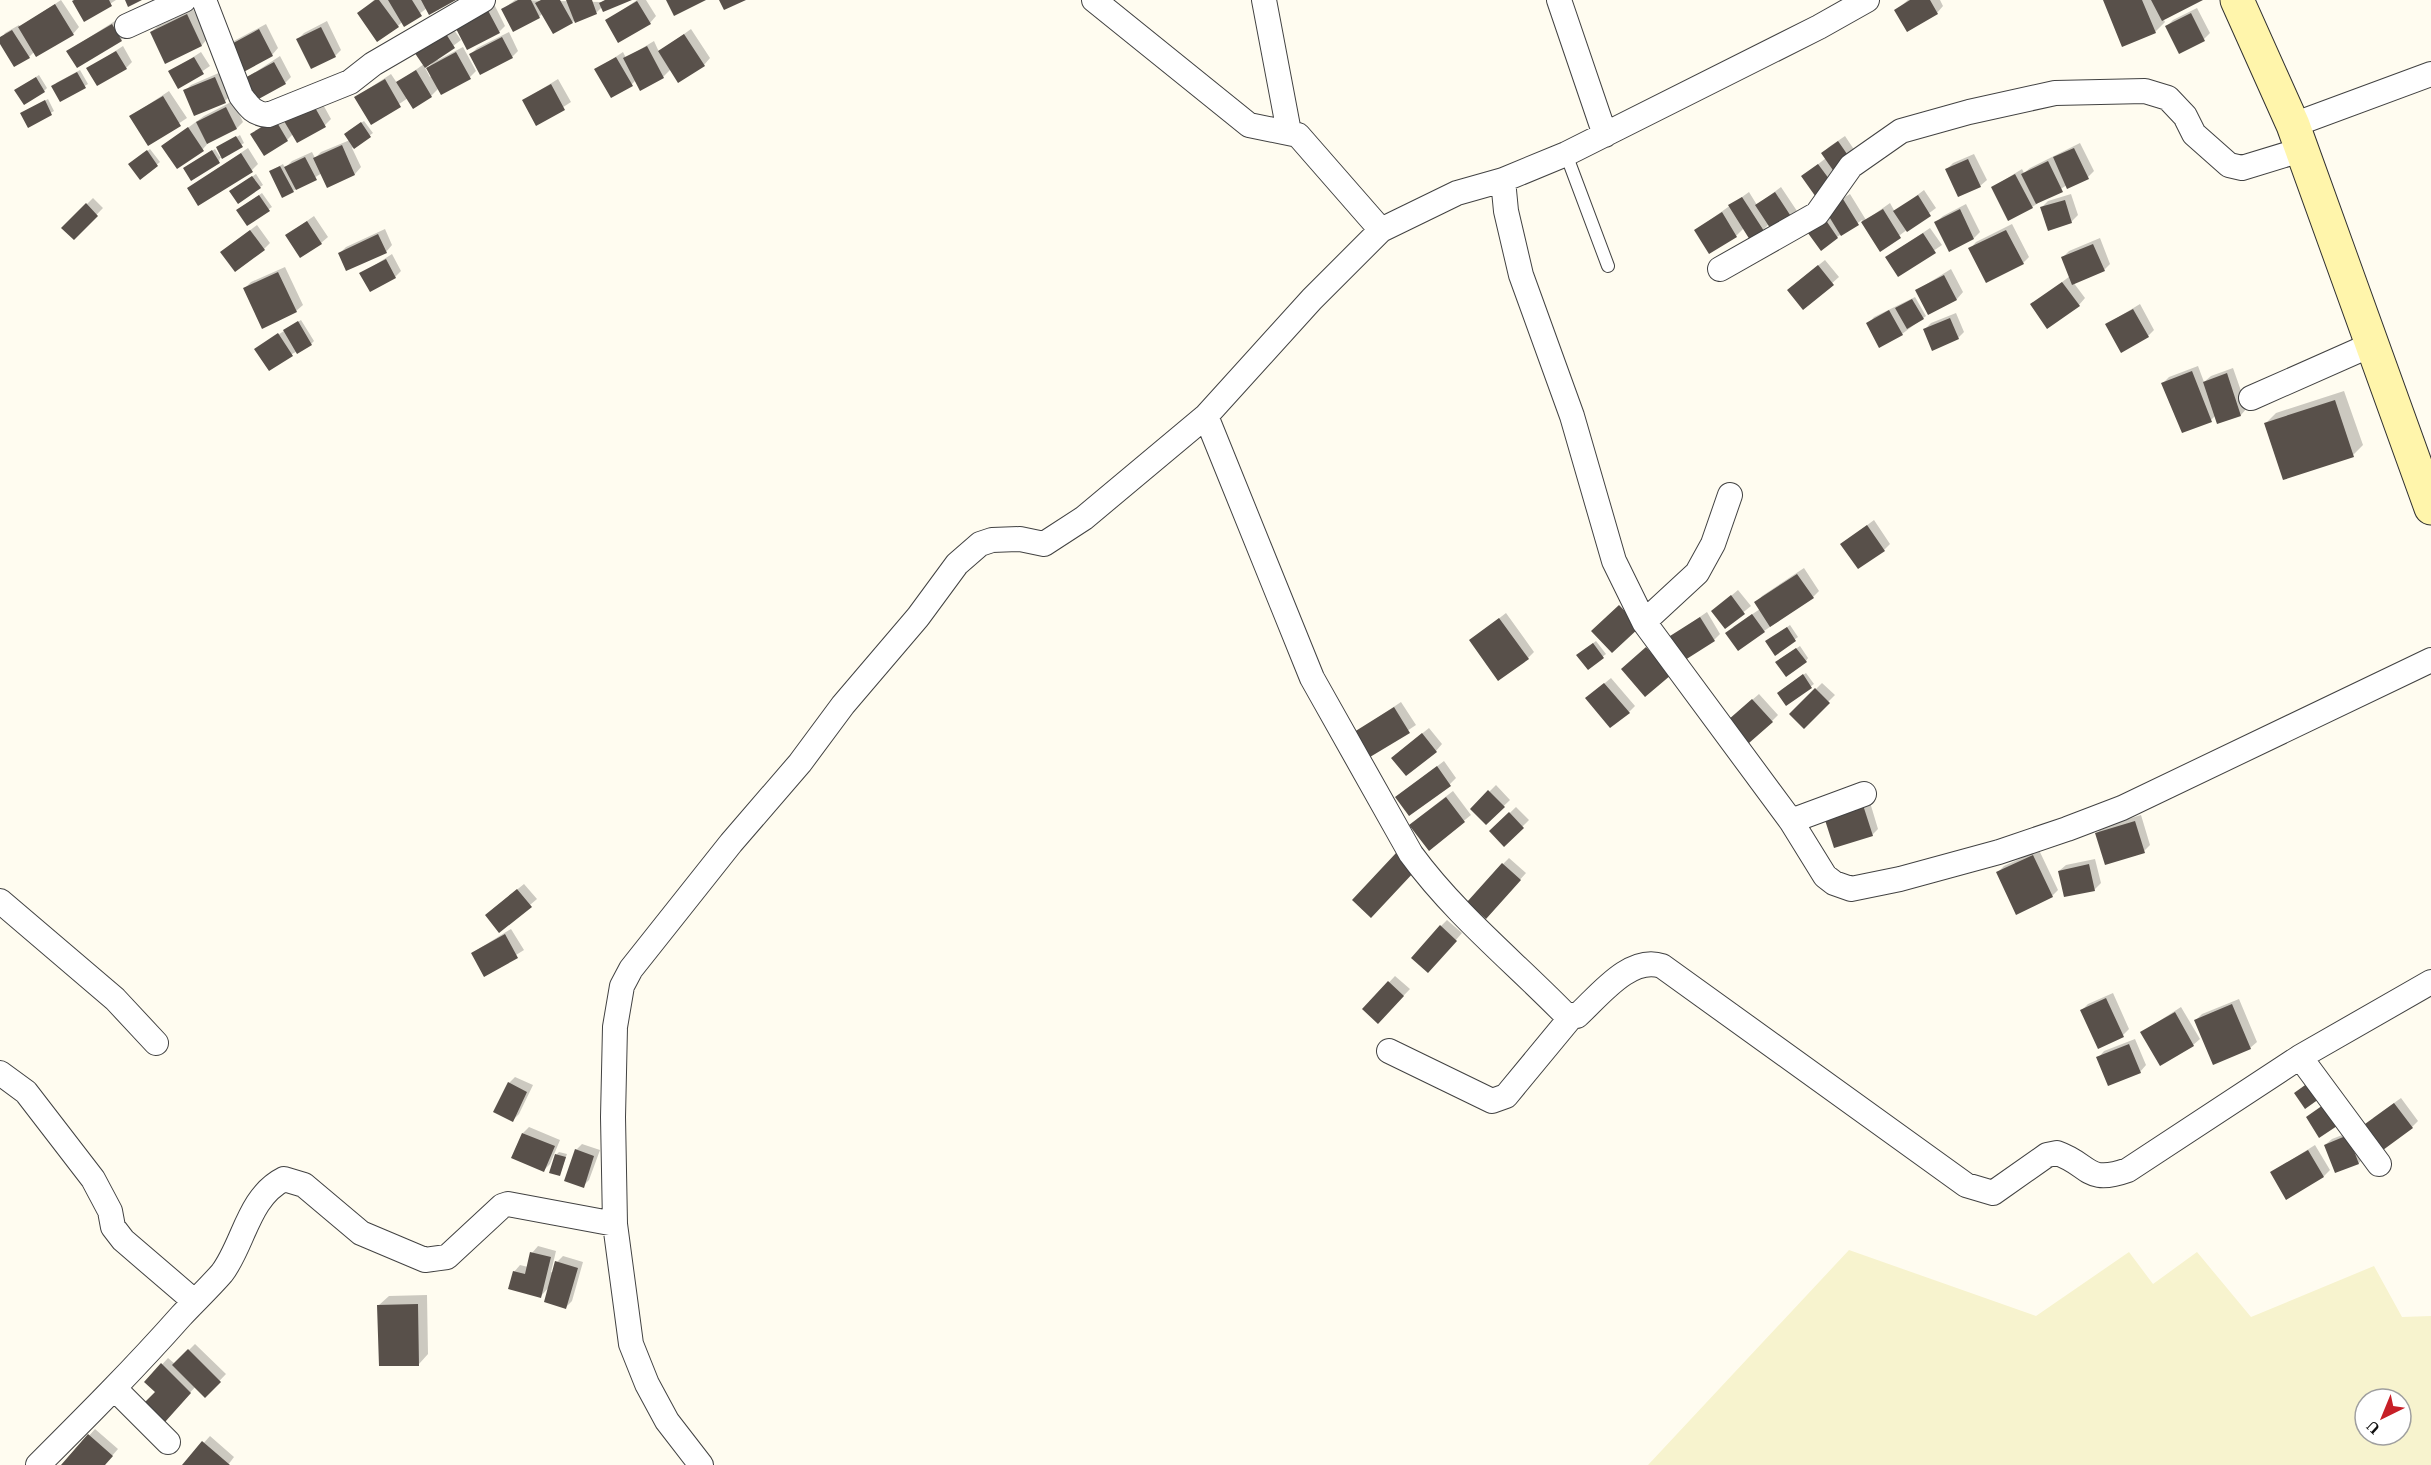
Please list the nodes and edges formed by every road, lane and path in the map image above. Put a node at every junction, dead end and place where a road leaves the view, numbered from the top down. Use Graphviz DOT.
graph roads {
  1 [pos="184,0"];
  2 [pos="204,0"];
  3 [pos="483,0"];
  4 [pos="1094,0"];
  5 [pos="1264,0"];
  6 [pos="1559,0"];
  7 [pos="1867,0"];
  8 [pos="2237,0"];
  9 [pos="127,26"];
  10 [pos="2431,74"];
  11 [pos="1289,132"];
  12 [pos="1605,135"];
  13 [pos="2297,137"];
  14 [pos="1566,154"];
  15 [pos="1503,180"];
  16 [pos="1381,230"];
  17 [pos="1608,266"];
  18 [pos="1720,268"];
  19 [pos="2373,344"];
  20 [pos="2251,398"];
  21 [pos="1206,416"];
  22 [pos="1730,495"];
  23 [pos="2431,508"];
  24 [pos="1644,622"];
  25 [pos="2431,660"];
  26 [pos="1864,794"];
  27 [pos="1791,821"];
  28 [pos="0,901"];
  29 [pos="2431,982"];
  30 [pos="1572,1016"];
  31 [pos="156,1043"];
  32 [pos="1389,1052"];
  33 [pos="2300,1057"];
  34 [pos="0,1073"];
  35 [pos="2379,1164"];
  36 [pos="615,1224"];
  37 [pos="194,1302"];
  38 [pos="115,1389"];
  39 [pos="168,1442"];
  40 [pos="38,1465"];
  41 [pos="701,1465"];
  1 -- 9 [label="street"];
  2 -- 3 [label="street"];
  4 -- 11 [label="street"];
  5 -- 11 [label="street"];
  6 -- 12 [label="street"];
  7 -- 12 [label="street"];
  8 -- 13 [label="street"];
  10 -- 13 [label="street"];
  11 -- 16 [label="street"];
  12 -- 14 [label="street"];
  13 -- 18 [label="street"];
  13 -- 19 [label="street"];
  14 -- 15 [label="street"];
  14 -- 17 [label="lane"];
  15 -- 16 [label="street"];
  15 -- 24 [label="street"];
  16 -- 21 [label="street"];
  19 -- 20 [label="street"];
  19 -- 23 [label="street"];
  21 -- 30 [label="street"];
  21 -- 36 [label="street"];
  22 -- 24 [label="street"];
  24 -- 27 [label="street"];
  25 -- 27 [label="street"];
  26 -- 27 [label="street"];
  28 -- 31 [label="street"];
  29 -- 33 [label="street"];
  30 -- 32 [label="street"];
  30 -- 33 [label="street"];
  33 -- 35 [label="street"];
  34 -- 37 [label="street"];
  36 -- 37 [label="street"];
  36 -- 41 [label="street"];
  37 -- 38 [label="street"];
  38 -- 39 [label="street"];
  38 -- 40 [label="street"];
}
